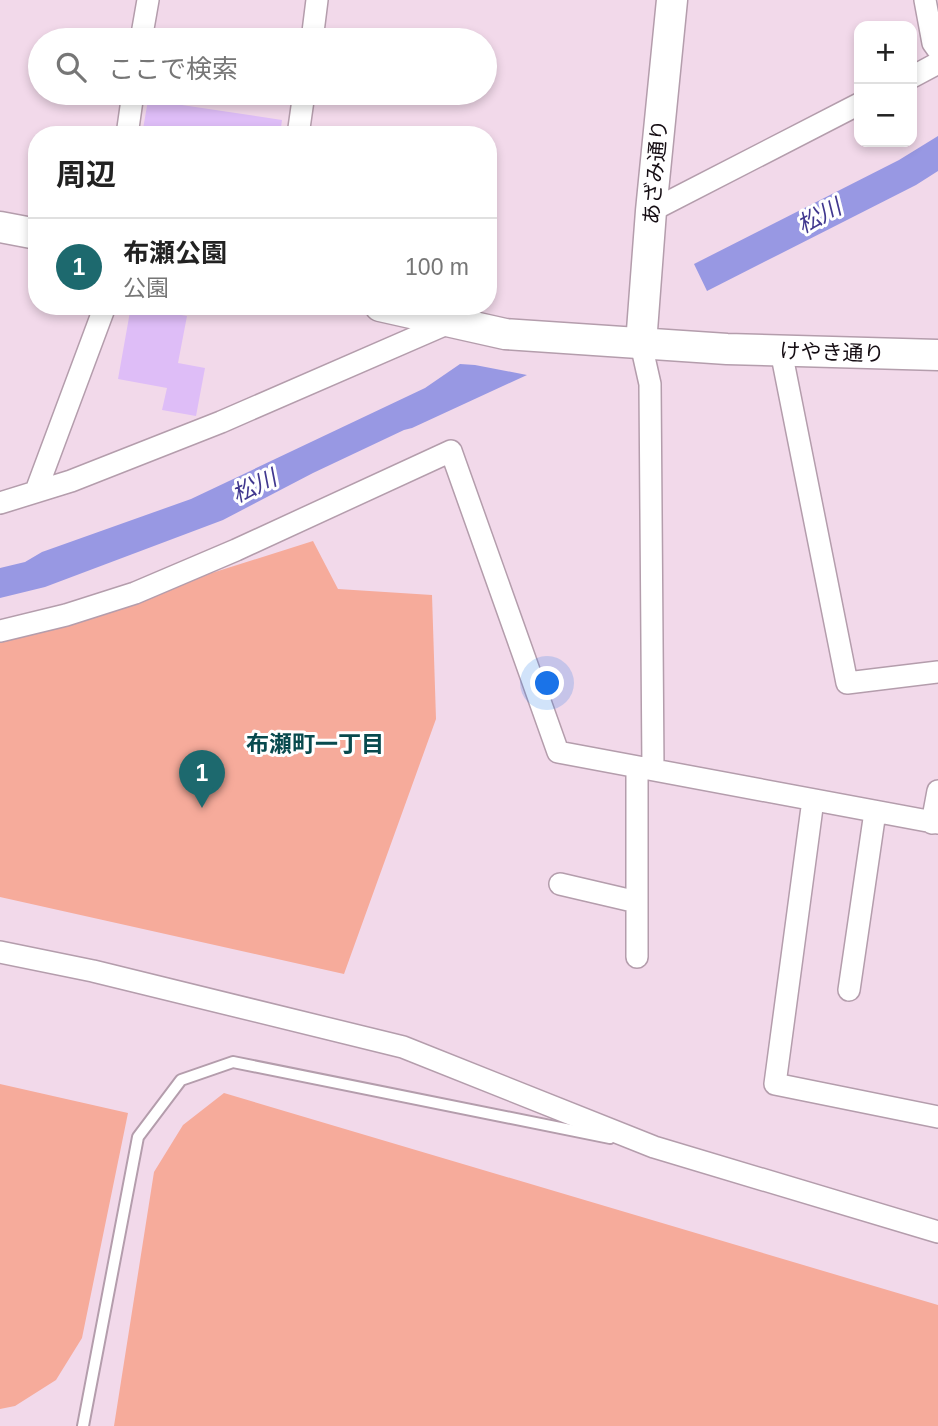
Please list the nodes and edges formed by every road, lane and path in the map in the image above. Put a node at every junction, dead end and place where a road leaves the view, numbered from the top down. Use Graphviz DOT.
graph roads {
  1 [pos="148,0"];
  2 [pos="317,0"];
  3 [pos="672,0"];
  4 [pos="925,0"];
  5 [pos="143,28"];
  6 [pos="314,28"];
  7 [pos="938,50"];
  8 [pos="938,63"];
  9 [pos="917,74"];
  10 [pos="132,105"];
  11 [pos="302,105"];
  12 [pos="854,107"];
  13 [pos="128,126"];
  14 [pos="299,126"];
  15 [pos="650,211"];
  16 [pos="0,227"];
  17 [pos="28,232"];
  18 [pos="102,315"];
  19 [pos="420,315"];
  20 [pos="461,324"];
  21 [pos="641,344"];
  22 [pos="781,351"];
  23 [pos="938,355"];
  24 [pos="36,491"];
  25 [pos="0,503"];
  26 [pos="0,631"];
  27 [pos="938,672"];
  28 [pos="645,768"];
  29 [pos="938,792"];
  30 [pos="813,800"];
  31 [pos="875,812"];
  32 [pos="935,823"];
  33 [pos="560,884"];
  34 [pos="637,902"];
  35 [pos="0,952"];
  36 [pos="637,957"];
  37 [pos="849,990"];
  38 [pos="938,1117"];
  39 [pos="654,1147"];
  40 [pos="938,1232"];
  41 [pos="83,1426"];
  1 -- 5 [label="street"];
  2 -- 6 [label="street"];
  3 -- 15 [label="street, あざみ通り"];
  4 -- 7 [label="street"];
  8 -- 9 [label="street"];
  10 -- 13 [label="street"];
  11 -- 14 [label="street"];
  12 -- 15 [label="street"];
  15 -- 21 [label="street, あざみ通り"];
  16 -- 17 [label="street"];
  18 -- 24 [label="street"];
  19 -- 20 [label="street"];
  20 -- 21 [label="street, けやき通り"];
  20 -- 24 [label="street"];
  21 -- 22 [label="street, けやき通り"];
  21 -- 28 [label="street"];
  22 -- 23 [label="street, けやき通り"];
  22 -- 27 [label="street"];
  24 -- 25 [label="street"];
  26 -- 28 [label="street"];
  28 -- 30 [label="street"];
  28 -- 34 [label="street"];
  29 -- 32 [label="street"];
  30 -- 31 [label="street"];
  30 -- 38 [label="street"];
  31 -- 32 [label="street"];
  31 -- 37 [label="street"];
  33 -- 34 [label="street"];
  34 -- 36 [label="street"];
  35 -- 39 [label="street"];
  39 -- 40 [label="street"];
  39 -- 41 [label="lane"];
}
